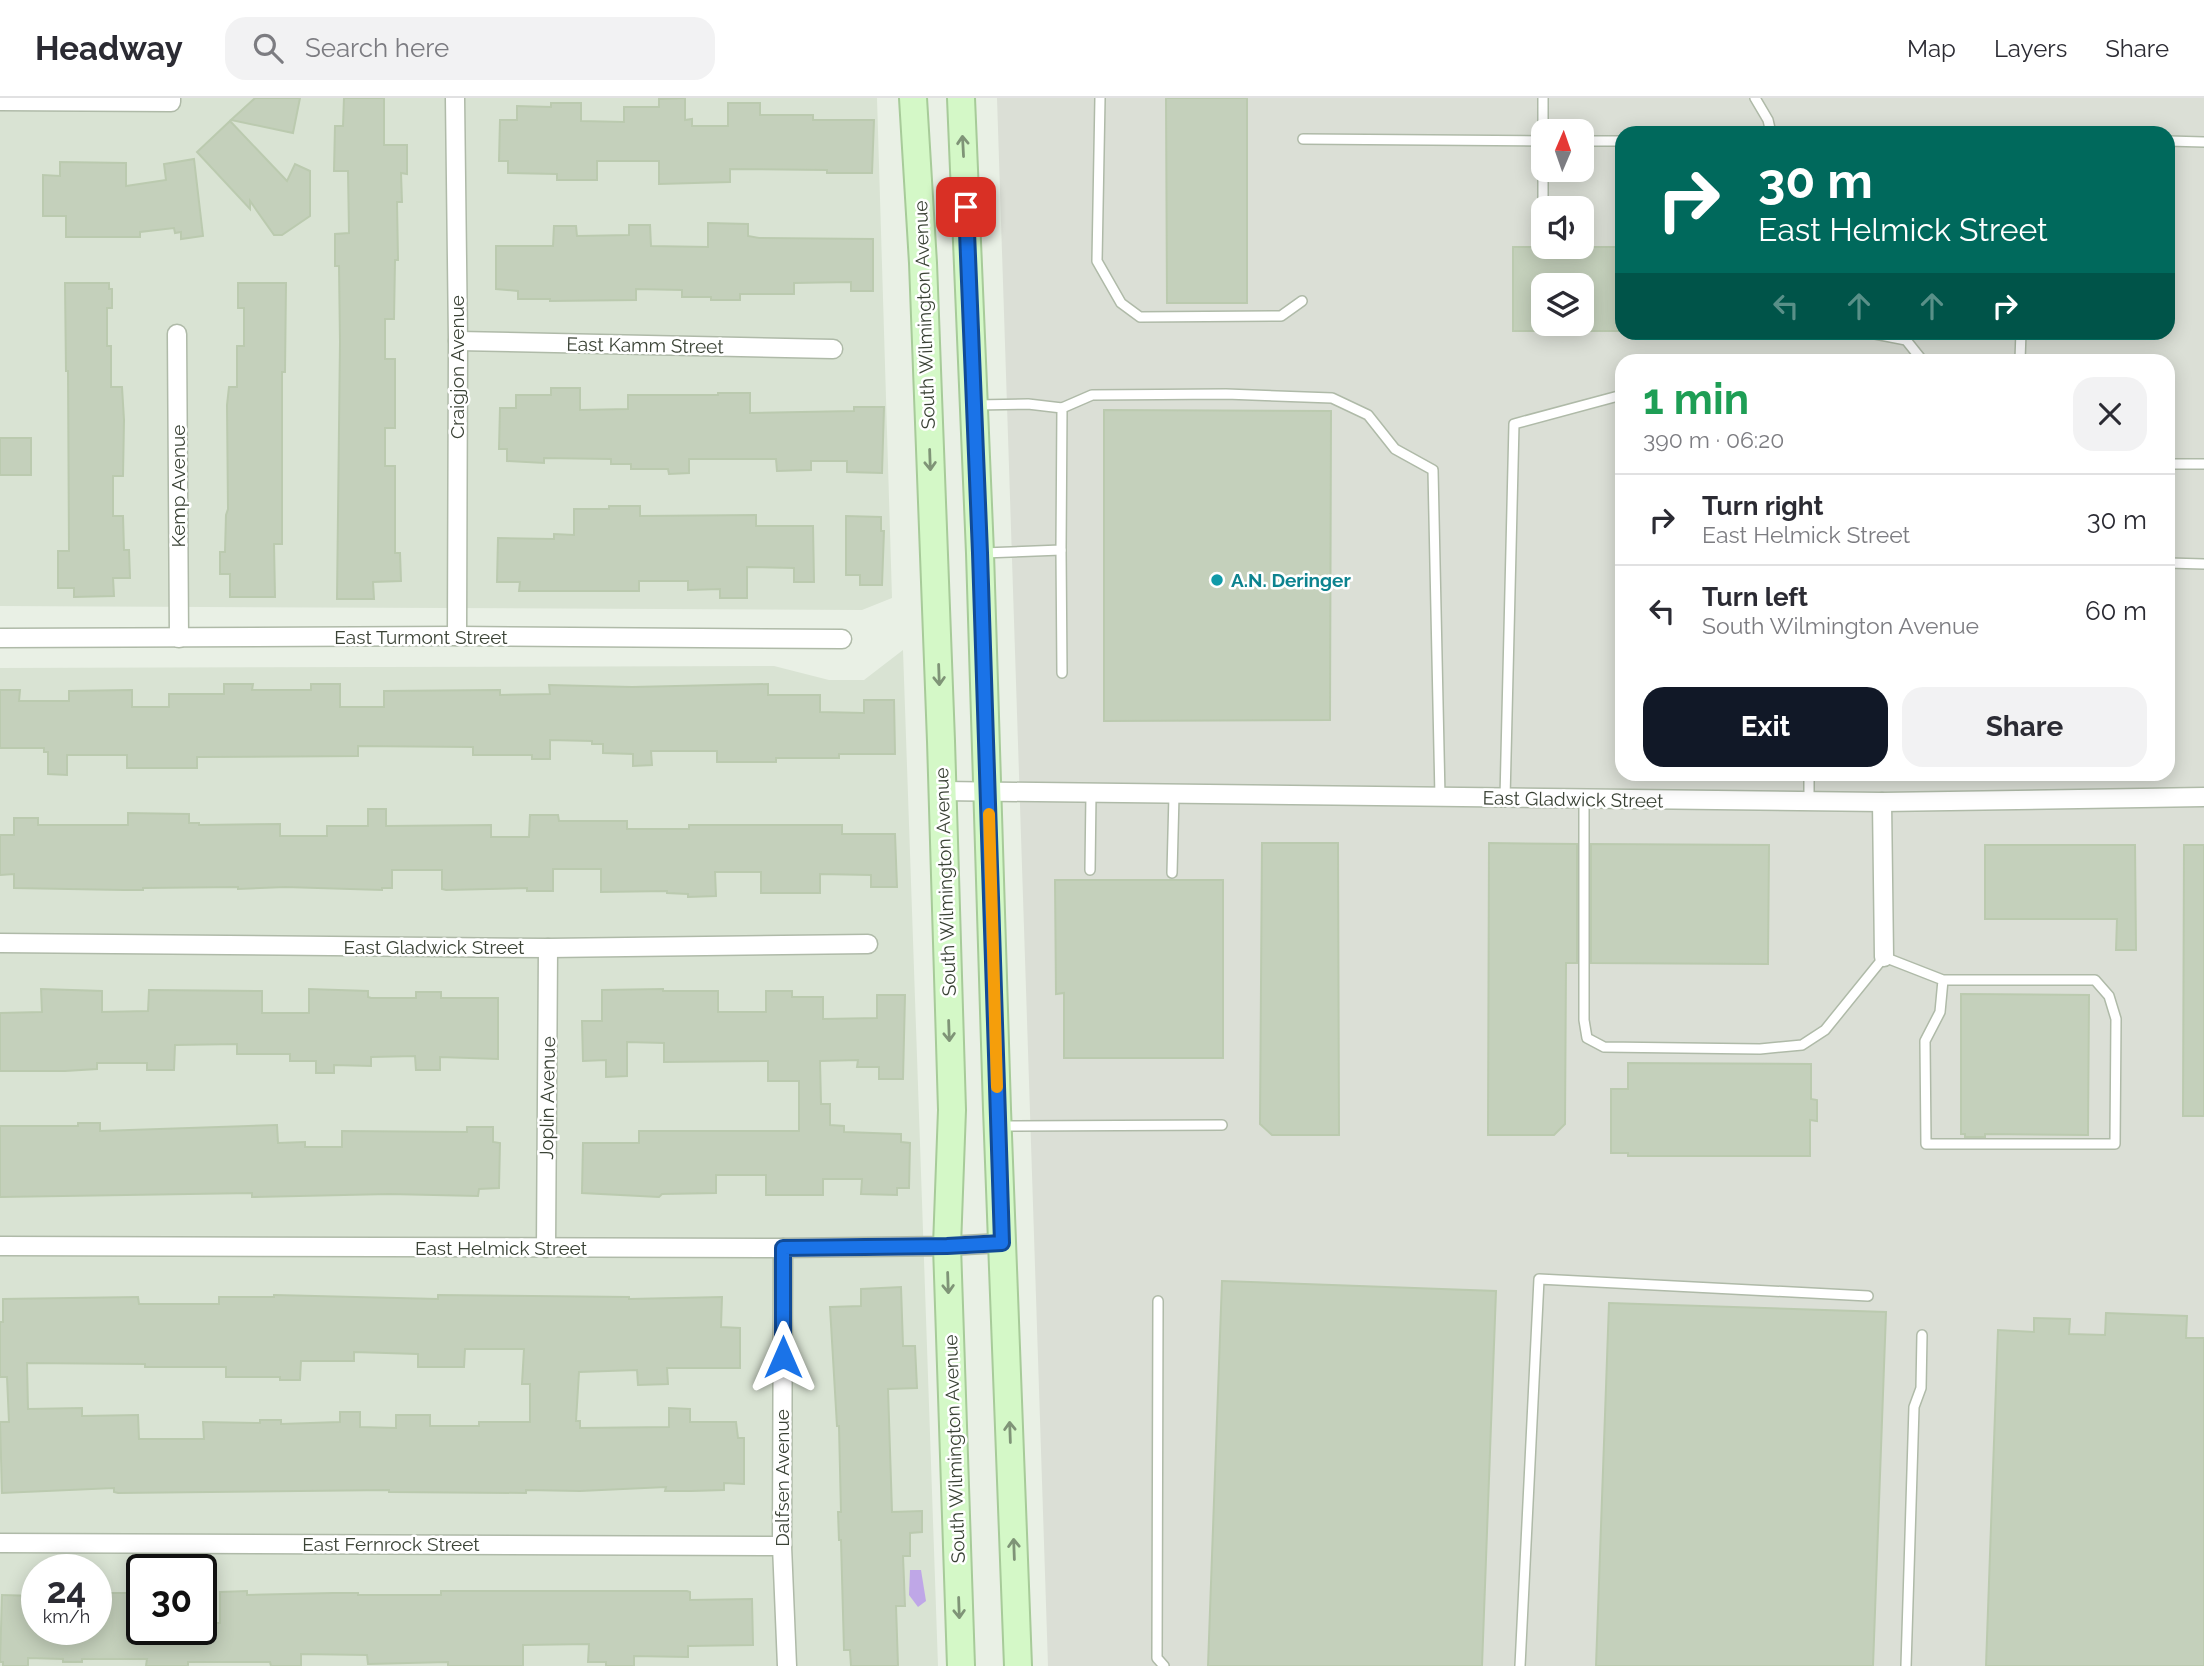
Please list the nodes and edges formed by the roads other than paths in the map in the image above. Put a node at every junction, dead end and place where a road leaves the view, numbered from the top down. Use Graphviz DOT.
graph roads {
  1 [pos="455,98"];
  2 [pos="913,98"];
  3 [pos="961,98"];
  4 [pos="1100,98"];
  5 [pos="1543,98"];
  6 [pos="1755,98"];
  7 [pos="171,100"];
  8 [pos="0,102"];
  9 [pos="1543,119"];
  10 [pos="1769,126"];
  11 [pos="1303,139"];
  12 [pos="1531,141"];
  13 [pos="1594,141"];
  14 [pos="1615,141"];
  15 [pos="2175,141"];
  16 [pos="2203,143"];
  17 [pos="1302,301"];
  18 [pos="177,334"];
  19 [pos="1906,340"];
  20 [pos="458,341"];
  21 [pos="833,349"];
  22 [pos="1917,354"];
  23 [pos="1615,397"];
  24 [pos="974,405"];
  25 [pos="1062,408"];
  26 [pos="2175,464"];
  27 [pos="2204,464"];
  28 [pos="1062,550"];
  29 [pos="980,553"];
  30 [pos="2175,564"];
  31 [pos="2204,564"];
  32 [pos="457,636"];
  33 [pos="0,638"];
  34 [pos="179,638"];
  35 [pos="842,639"];
  36 [pos="1062,673"];
  37 [pos="1809,781"];
  38 [pos="942,791"];
  39 [pos="988,793"];
  40 [pos="1091,794"];
  41 [pos="1174,795"];
  42 [pos="1440,797"];
  43 [pos="2204,797"];
  44 [pos="1505,798"];
  45 [pos="1584,799"];
  46 [pos="1808,802"];
  47 [pos="1882,802"];
  48 [pos="1090,870"];
  49 [pos="1172,873"];
  50 [pos="0,943"];
  51 [pos="868,944"];
  52 [pos="548,948"];
  53 [pos="1884,957"];
  54 [pos="1943,980"];
  55 [pos="1222,1125"];
  56 [pos="998,1126"];
  57 [pos="1002,1243"];
  58 [pos="0,1246"];
  59 [pos="947,1246"];
  60 [pos="546,1248"];
  61 [pos="783,1248"];
  62 [pos="1868,1296"];
  63 [pos="1158,1301"];
  64 [pos="1922,1335"];
  65 [pos="0,1543"];
  66 [pos="782,1546"];
  67 [pos="787,1666"];
  68 [pos="961,1666"];
  69 [pos="1018,1666"];
  70 [pos="1164,1666"];
  71 [pos="1520,1666"];
  72 [pos="1906,1666"];
  1 -- 20 [label="street, Craigjon Avenue"];
  2 -- 38 [label="main road, South Wilmington Avenue, one-way"];
  24 -- 3 [label="main road, one-way"];
  4 -- 17 [label="lane"];
  5 -- 9 [label="lane"];
  6 -- 10 [label="lane"];
  7 -- 8 [label="street"];
  11 -- 12 [label="lane"];
  13 -- 14 [label="lane"];
  15 -- 16 [label="lane"];
  18 -- 34 [label="street, Kemp Avenue"];
  19 -- 22 [label="lane"];
  20 -- 21 [label="street, East Kamm Street"];
  20 -- 32 [label="street, Craigjon Avenue"];
  23 -- 44 [label="lane"];
  24 -- 25 [label="lane"];
  24 -- 29 [label="main road"];
  25 -- 28 [label="lane"];
  25 -- 42 [label="lane"];
  26 -- 27 [label="lane"];
  28 -- 29 [label="lane"];
  28 -- 36 [label="lane"];
  29 -- 39 [label="main road"];
  30 -- 31 [label="lane"];
  32 -- 34 [label="street, East Turmont Street"];
  32 -- 35 [label="street, East Turmont Street"];
  33 -- 34 [label="street, East Turmont Street"];
  37 -- 46 [label="lane"];
  38 -- 39 [label="street, East Gladwick Street"];
  38 -- 59 [label="main road, South Wilmington Avenue, one-way"];
  39 -- 40 [label="street, East Gladwick Street"];
  39 -- 56 [label="main road"];
  40 -- 41 [label="street, East Gladwick Street"];
  40 -- 48 [label="lane"];
  41 -- 42 [label="street, East Gladwick Street"];
  41 -- 49 [label="lane"];
  42 -- 44 [label="street, East Gladwick Street"];
  43 -- 47 [label="street, East Gladwick Street"];
  44 -- 45 [label="street, East Gladwick Street"];
  45 -- 46 [label="street, East Gladwick Street"];
  45 -- 53 [label="lane"];
  46 -- 47 [label="street, East Gladwick Street"];
  47 -- 53 [label="street"];
  50 -- 52 [label="street, East Gladwick Street"];
  51 -- 52 [label="street, East Gladwick Street"];
  52 -- 60 [label="street, Joplin Avenue"];
  53 -- 54 [label="lane"];
  54 -- 54 [label="lane"];
  55 -- 56 [label="lane"];
  56 -- 57 [label="main road"];
  57 -- 59 [label="street, East Helmick Street"];
  69 -- 57 [label="main road, one-way"];
  58 -- 60 [label="street, East Helmick Street"];
  59 -- 61 [label="street, East Helmick Street"];
  59 -- 68 [label="main road, South Wilmington Avenue, one-way"];
  60 -- 61 [label="street, East Helmick Street"];
  61 -- 66 [label="street, Dalfsen Avenue"];
  62 -- 71 [label="lane"];
  63 -- 70 [label="lane"];
  64 -- 72 [label="lane"];
  65 -- 66 [label="street, East Fernrock Street"];
  66 -- 67 [label="street, Dalfsen Avenue"];
}
